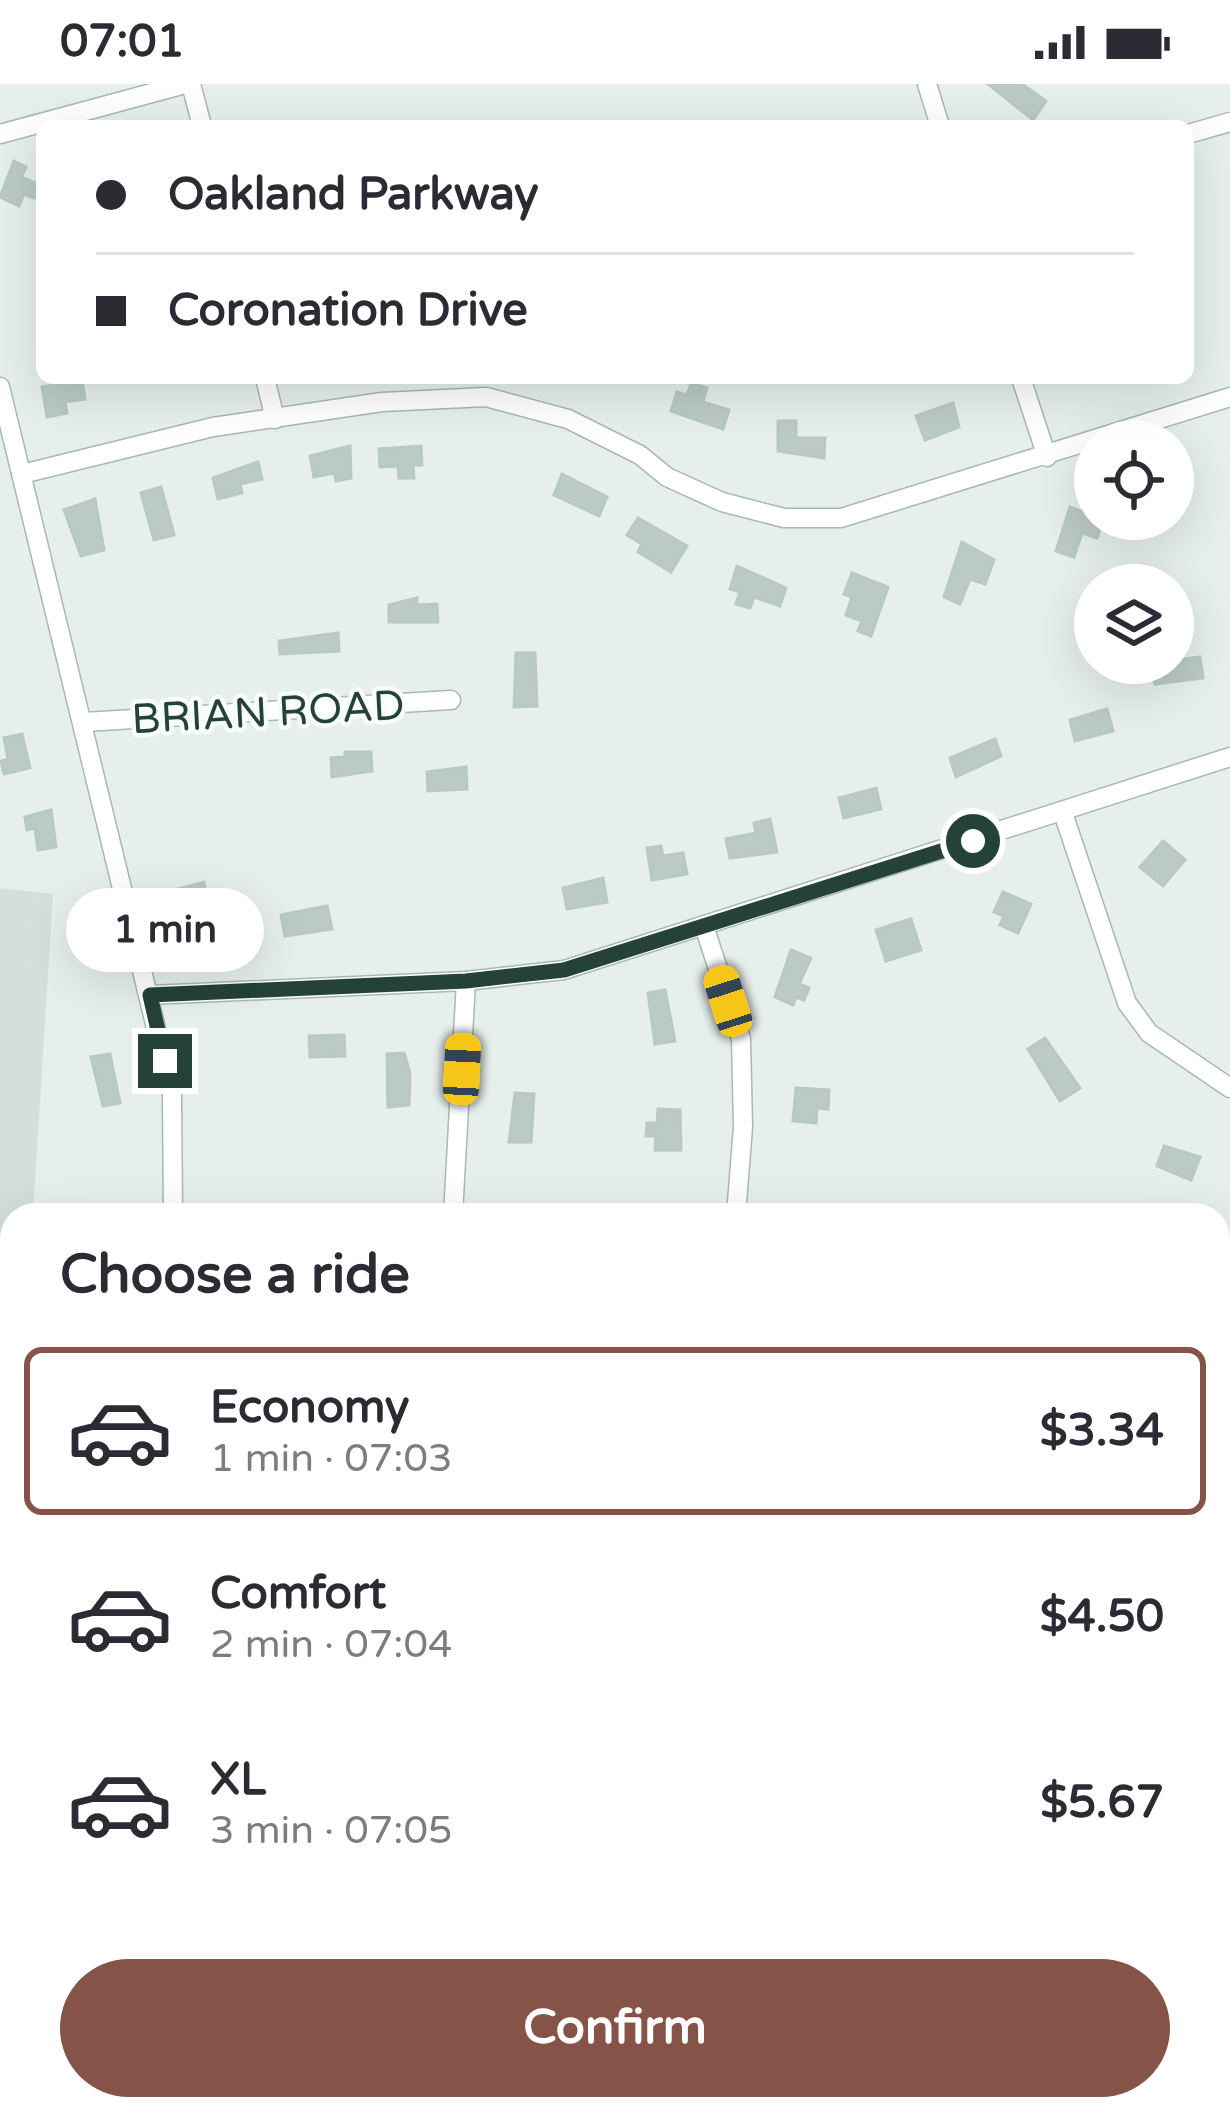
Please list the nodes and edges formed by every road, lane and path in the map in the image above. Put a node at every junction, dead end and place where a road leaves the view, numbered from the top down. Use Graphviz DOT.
graph roads {
  1 [pos="188,84"];
  2 [pos="926,84"];
  3 [pos="53,120"];
  4 [pos="200,120"];
  5 [pos="938,120"];
  6 [pos="1230,122"];
  7 [pos="36,124"];
  8 [pos="1194,132"];
  9 [pos="0,134"];
  10 [pos="266,384"];
  11 [pos="1023,384"];
  12 [pos="0,387"];
  13 [pos="1230,397"];
  14 [pos="275,419"];
  15 [pos="1047,458"];
  16 [pos="22,474"];
  17 [pos="452,700"];
  18 [pos="84,722"];
  19 [pos="1230,757"];
  20 [pos="1063,813"];
  21 [pos="704,926"];
  22 [pos="466,981"];
  23 [pos="150,995"];
  24 [pos="1230,1088"];
  25 [pos="173,1203"];
  26 [pos="454,1203"];
  27 [pos="737,1203"];
  1 -- 3 [label="street"];
  1 -- 4 [label="street"];
  2 -- 5 [label="street"];
  6 -- 8 [label="street"];
  7 -- 9 [label="street"];
  10 -- 14 [label="street"];
  11 -- 15 [label="street"];
  12 -- 16 [label="street"];
  13 -- 15 [label="street"];
  14 -- 15 [label="street"];
  14 -- 16 [label="street"];
  16 -- 18 [label="street"];
  17 -- 18 [label="street, BRIAN ROAD"];
  18 -- 23 [label="street"];
  19 -- 20 [label="street"];
  20 -- 21 [label="street"];
  20 -- 24 [label="street"];
  21 -- 22 [label="street"];
  21 -- 27 [label="street"];
  22 -- 23 [label="street"];
  22 -- 26 [label="street"];
  23 -- 25 [label="street"];
}
